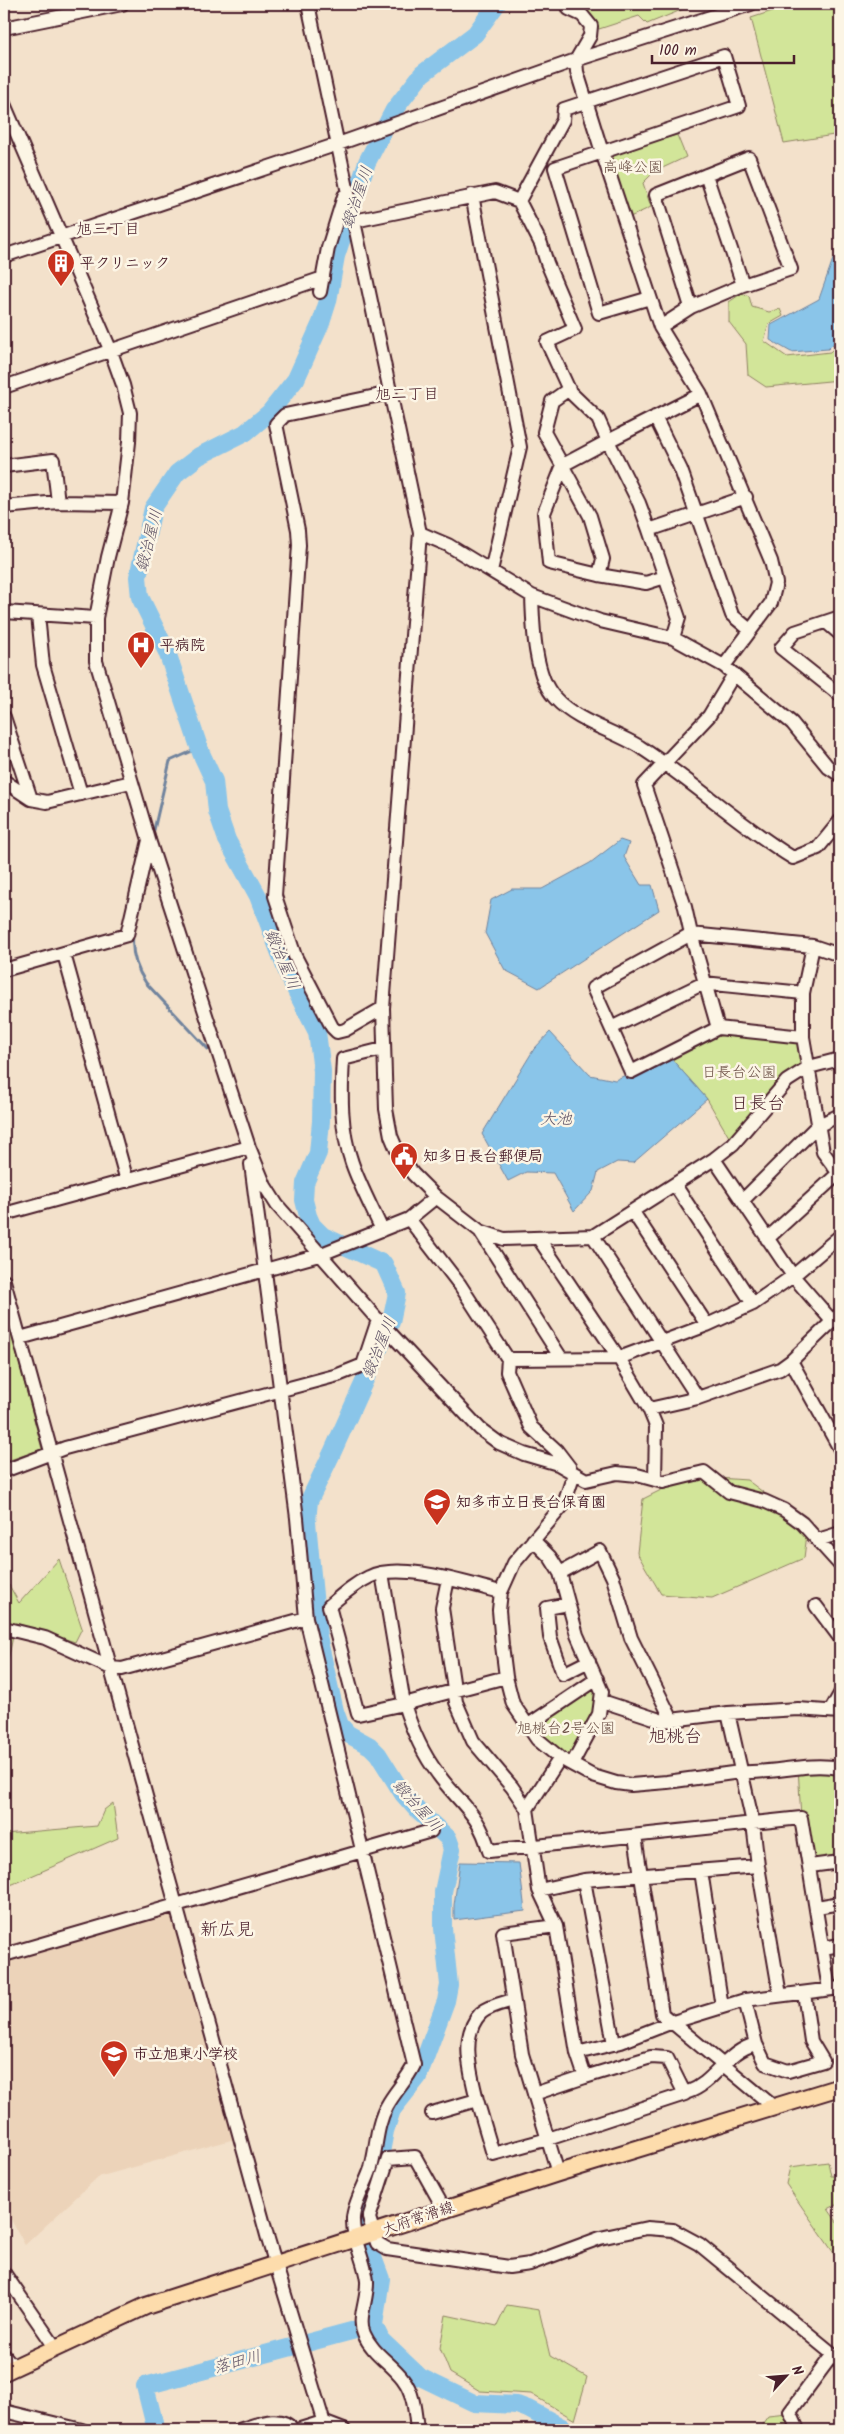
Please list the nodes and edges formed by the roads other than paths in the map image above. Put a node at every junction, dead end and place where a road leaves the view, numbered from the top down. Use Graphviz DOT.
graph roads {
  1 [pos="122,4"];
  2 [pos="308,4"];
  3 [pos="568,4"];
  4 [pos="751,4"];
  5 [pos="4,28"];
  6 [pos="576,60"];
  7 [pos="586,103"];
  8 [pos="4,104"];
  9 [pos="338,144"];
  10 [pos="602,152"];
  11 [pos="706,175"];
  12 [pos="349,195"];
  13 [pos="472,196"];
  14 [pos="519,201"];
  15 [pos="354,221"];
  16 [pos="62,236"];
  17 [pos="4,256"];
  18 [pos="323,278"];
  19 [pos="743,285"];
  20 [pos="320,292"];
  21 [pos="650,298"];
  22 [pos="691,307"];
  23 [pos="660,327"];
  24 [pos="110,349"];
  25 [pos="4,387"];
  26 [pos="569,389"];
  27 [pos="390,393"];
  28 [pos="701,394"];
  29 [pos="655,417"];
  30 [pos="608,441"];
  31 [pos="563,465"];
  32 [pos="4,466"];
  33 [pos="746,497"];
  34 [pos="58,502"];
  35 [pos="122,503"];
  36 [pos="4,507"];
  37 [pos="698,514"];
  38 [pos="649,530"];
  39 [pos="420,533"];
  40 [pos="491,571"];
  41 [pos="599,575"];
  42 [pos="665,577"];
  43 [pos="532,596"];
  44 [pos="4,612"];
  45 [pos="38,616"];
  46 [pos="96,618"];
  47 [pos="840,618"];
  48 [pos="826,622"];
  49 [pos="750,630"];
  50 [pos="840,634"];
  51 [pos="673,638"];
  52 [pos="729,670"];
  53 [pos="840,695"];
  54 [pos="4,717"];
  55 [pos="665,764"];
  56 [pos="839,772"];
  57 [pos="4,781"];
  58 [pos="131,782"];
  59 [pos="82,794"];
  60 [pos="31,799"];
  61 [pos="840,821"];
  62 [pos="149,840"];
  63 [pos="690,934"];
  64 [pos="813,946"];
  65 [pos="64,954"];
  66 [pos="840,955"];
  67 [pos="4,970"];
  68 [pos="704,983"];
  69 [pos="803,993"];
  70 [pos="383,1008"];
  71 [pos="611,1028"];
  72 [pos="718,1028"];
  73 [pos="802,1037"];
  74 [pos="383,1049"];
  75 [pos="840,1059"];
  76 [pos="809,1067"];
  77 [pos="840,1116"];
  78 [pos="817,1126"];
  79 [pos="249,1147"];
  80 [pos="714,1159"];
  81 [pos="840,1174"];
  82 [pos="127,1181"];
  83 [pos="674,1185"];
  84 [pos="436,1197"];
  85 [pos="742,1201"];
  86 [pos="633,1212"];
  87 [pos="4,1214"];
  88 [pos="409,1219"];
  89 [pos="382,1230"];
  90 [pos="480,1231"];
  91 [pos="593,1236"];
  92 [pos="840,1236"];
  93 [pos="539,1239"];
  94 [pos="767,1239"];
  95 [pos="319,1255"];
  96 [pos="264,1270"];
  97 [pos="792,1276"];
  98 [pos="4,1281"];
  99 [pos="753,1304"];
  100 [pos="836,1317"];
  101 [pos="378,1320"];
  102 [pos="707,1325"];
  103 [pos="20,1338"];
  104 [pos="662,1341"];
  105 [pos="561,1358"];
  106 [pos="619,1358"];
  107 [pos="508,1360"];
  108 [pos="791,1361"];
  109 [pos="279,1390"];
  110 [pos="698,1398"];
  111 [pos="649,1409"];
  112 [pos="840,1449"];
  113 [pos="52,1453"];
  114 [pos="4,1471"];
  115 [pos="574,1474"];
  116 [pos="655,1480"];
  117 [pos="840,1532"];
  118 [pos="533,1540"];
  119 [pos="818,1540"];
  120 [pos="840,1565"];
  121 [pos="382,1572"];
  122 [pos="560,1573"];
  123 [pos="448,1579"];
  124 [pos="501,1592"];
  125 [pos="568,1604"];
  126 [pos="816,1606"];
  127 [pos="306,1618"];
  128 [pos="4,1628"];
  129 [pos="840,1638"];
  130 [pos="589,1661"];
  131 [pos="111,1668"];
  132 [pos="506,1676"];
  133 [pos="597,1678"];
  134 [pos="454,1691"];
  135 [pos="840,1694"];
  136 [pos="602,1701"];
  137 [pos="404,1704"];
  138 [pos="835,1711"];
  139 [pos="728,1713"];
  140 [pos="672,1720"];
  141 [pos="527,1726"];
  142 [pos="560,1758"];
  143 [pos="572,1764"];
  144 [pos="840,1768"];
  145 [pos="740,1772"];
  146 [pos="528,1809"];
  147 [pos="753,1823"];
  148 [pos="431,1831"];
  149 [pos="635,1836"];
  150 [pos="534,1845"];
  151 [pos="363,1852"];
  152 [pos="840,1862"];
  153 [pos="758,1866"];
  154 [pos="810,1866"];
  155 [pos="701,1871"];
  156 [pos="641,1877"];
  157 [pos="584,1880"];
  158 [pos="539,1890"];
  159 [pos="840,1903"];
  160 [pos="178,1904"];
  161 [pos="817,1907"];
  162 [pos="556,1926"];
  163 [pos="840,1945"];
  164 [pos="823,1948"];
  165 [pos="4,1955"];
  166 [pos="835,1989"];
  167 [pos="804,1993"];
  168 [pos="780,1995"];
  169 [pos="513,2000"];
  170 [pos="745,2000"];
  171 [pos="722,2007"];
  172 [pos="670,2023"];
  173 [pos="614,2044"];
  174 [pos="756,2044"];
  175 [pos="577,2053"];
  176 [pos="724,2063"];
  177 [pos="585,2077"];
  178 [pos="840,2087"];
  179 [pos="688,2092"];
  180 [pos="534,2094"];
  181 [pos="477,2100"];
  182 [pos="774,2107"];
  183 [pos="432,2112"];
  184 [pos="548,2139"];
  185 [pos="558,2173"];
  186 [pos="444,2210"];
  187 [pos="365,2236"];
  188 [pos="276,2266"];
  189 [pos="4,2272"];
  190 [pos="55,2347"];
  191 [pos="837,2357"];
  192 [pos="7,2364"];
  193 [pos="4,2411"];
  194 [pos="43,2425"];
  195 [pos="325,2426"];
  196 [pos="82,2430"];
  197 [pos="239,2430"];
  198 [pos="293,2430"];
  199 [pos="297,2430"];
  200 [pos="344,2430"];
  201 [pos="417,2430"];
  202 [pos="798,2430"];
  1 -- 5 [label="street"];
  2 -- 9 [label="street"];
  3 -- 6 [label="street"];
  4 -- 6 [label="street"];
  6 -- 7 [label="street"];
  6 -- 9 [label="street"];
  7 -- 10 [label="street"];
  7 -- 10 [label="street"];
  7 -- 14 [label="street"];
  8 -- 16 [label="street"];
  9 -- 12 [label="street"];
  9 -- 16 [label="street"];
  10 -- 21 [label="street"];
  10 -- 21 [label="street"];
  11 -- 19 [label="street"];
  11 -- 19 [label="street"];
  11 -- 22 [label="street"];
  12 -- 15 [label="street"];
  12 -- 18 [label="street"];
  13 -- 14 [label="street"];
  13 -- 15 [label="street"];
  13 -- 40 [label="street"];
  14 -- 26 [label="street"];
  15 -- 27 [label="street"];
  16 -- 17 [label="street"];
  16 -- 24 [label="street"];
  18 -- 20 [label="street"];
  18 -- 24 [label="street"];
  19 -- 22 [label="street"];
  21 -- 23 [label="street"];
  22 -- 23 [label="street"];
  23 -- 28 [label="street"];
  24 -- 25 [label="street"];
  24 -- 35 [label="street"];
  26 -- 30 [label="street"];
  26 -- 31 [label="street"];
  27 -- 39 [label="street"];
  27 -- 70 [label="street"];
  28 -- 29 [label="street"];
  28 -- 33 [label="street"];
  29 -- 30 [label="street"];
  29 -- 37 [label="street"];
  30 -- 31 [label="street"];
  30 -- 38 [label="street"];
  31 -- 41 [label="street"];
  31 -- 41 [label="street"];
  32 -- 34 [label="street"];
  33 -- 37 [label="street"];
  33 -- 49 [label="street"];
  34 -- 35 [label="street"];
  34 -- 36 [label="street"];
  35 -- 46 [label="street"];
  37 -- 38 [label="street"];
  37 -- 49 [label="street"];
  38 -- 42 [label="street"];
  39 -- 40 [label="street"];
  39 -- 70 [label="street"];
  40 -- 43 [label="street"];
  41 -- 42 [label="street"];
  42 -- 51 [label="street"];
  43 -- 51 [label="street"];
  43 -- 55 [label="street"];
  44 -- 45 [label="street"];
  45 -- 46 [label="street"];
  45 -- 59 [label="street"];
  46 -- 58 [label="street"];
  47 -- 48 [label="street"];
  48 -- 50 [label="street"];
  48 -- 53 [label="street"];
  49 -- 52 [label="street"];
  51 -- 52 [label="street"];
  52 -- 55 [label="street"];
  52 -- 56 [label="street"];
  54 -- 60 [label="street"];
  55 -- 61 [label="street"];
  55 -- 63 [label="street"];
  57 -- 60 [label="street"];
  58 -- 59 [label="street"];
  58 -- 62 [label="street"];
  59 -- 60 [label="street"];
  62 -- 65 [label="street"];
  62 -- 79 [label="street"];
  63 -- 64 [label="street"];
  63 -- 68 [label="street"];
  63 -- 71 [label="street"];
  64 -- 66 [label="street"];
  64 -- 69 [label="street"];
  65 -- 67 [label="street"];
  65 -- 82 [label="street"];
  68 -- 69 [label="street"];
  68 -- 71 [label="street"];
  68 -- 72 [label="street"];
  69 -- 73 [label="street"];
  70 -- 74 [label="street"];
  71 -- 72 [label="street"];
  72 -- 73 [label="street"];
  73 -- 76 [label="street"];
  74 -- 84 [label="street"];
  74 -- 89 [label="street"];
  75 -- 76 [label="street"];
  76 -- 78 [label="street"];
  76 -- 80 [label="street"];
  77 -- 78 [label="street"];
  78 -- 81 [label="street"];
  78 -- 85 [label="street"];
  79 -- 82 [label="street"];
  79 -- 95 [label="street"];
  79 -- 96 [label="street"];
  80 -- 83 [label="street"];
  80 -- 85 [label="street"];
  81 -- 94 [label="street"];
  82 -- 87 [label="street"];
  83 -- 86 [label="street"];
  83 -- 99 [label="street"];
  84 -- 88 [label="street"];
  84 -- 90 [label="street"];
  85 -- 94 [label="street"];
  86 -- 91 [label="street"];
  86 -- 102 [label="street"];
  88 -- 89 [label="street"];
  88 -- 107 [label="street"];
  89 -- 95 [label="street"];
  90 -- 93 [label="street"];
  90 -- 105 [label="street"];
  91 -- 93 [label="street"];
  91 -- 104 [label="street"];
  92 -- 97 [label="street"];
  93 -- 106 [label="street"];
  94 -- 97 [label="street"];
  95 -- 96 [label="street"];
  95 -- 101 [label="street"];
  96 -- 103 [label="street"];
  96 -- 109 [label="street"];
  97 -- 99 [label="street"];
  97 -- 100 [label="street"];
  98 -- 103 [label="street"];
  99 -- 102 [label="street"];
  100 -- 108 [label="street"];
  101 -- 109 [label="street"];
  101 -- 115 [label="street"];
  102 -- 104 [label="street"];
  103 -- 113 [label="street"];
  104 -- 106 [label="street"];
  104 -- 110 [label="street"];
  105 -- 106 [label="street"];
  105 -- 107 [label="street"];
  106 -- 111 [label="street"];
  107 -- 115 [label="street"];
  108 -- 110 [label="street"];
  108 -- 112 [label="street"];
  109 -- 113 [label="street"];
  109 -- 127 [label="street"];
  110 -- 111 [label="street"];
  111 -- 116 [label="street"];
  113 -- 114 [label="street"];
  113 -- 131 [label="street"];
  115 -- 116 [label="street"];
  115 -- 118 [label="street"];
  116 -- 119 [label="street"];
  117 -- 119 [label="street"];
  118 -- 122 [label="street"];
  118 -- 124 [label="street"];
  119 -- 120 [label="street"];
  121 -- 123 [label="street"];
  121 -- 137 [label="street"];
  121 -- 137 [label="street"];
  122 -- 125 [label="street"];
  122 -- 140 [label="street"];
  123 -- 124 [label="street"];
  123 -- 134 [label="street"];
  124 -- 132 [label="street"];
  125 -- 130 [label="street"];
  125 -- 130 [label="street"];
  126 -- 129 [label="street"];
  127 -- 131 [label="street"];
  127 -- 151 [label="street"];
  128 -- 131 [label="street"];
  130 -- 133 [label="street"];
  131 -- 160 [label="street"];
  132 -- 134 [label="street"];
  132 -- 141 [label="street"];
  133 -- 136 [label="street"];
  133 -- 141 [label="street"];
  134 -- 137 [label="street"];
  134 -- 146 [label="street"];
  135 -- 138 [label="street"];
  136 -- 140 [label="street"];
  136 -- 143 [label="street"];
  137 -- 150 [label="street"];
  138 -- 139 [label="street"];
  139 -- 140 [label="street"];
  139 -- 145 [label="street"];
  141 -- 142 [label="street"];
  142 -- 143 [label="street"];
  142 -- 146 [label="street"];
  143 -- 145 [label="street"];
  144 -- 145 [label="street"];
  145 -- 147 [label="street"];
  146 -- 150 [label="street"];
  147 -- 149 [label="street"];
  147 -- 153 [label="street"];
  147 -- 154 [label="street"];
  148 -- 151 [label="street"];
  149 -- 150 [label="street"];
  149 -- 156 [label="street"];
  150 -- 158 [label="street"];
  151 -- 160 [label="street"];
  151 -- 187 [label="street"];
  152 -- 154 [label="street"];
  153 -- 155 [label="street"];
  153 -- 168 [label="street"];
  154 -- 161 [label="street"];
  155 -- 156 [label="street"];
  155 -- 171 [label="street"];
  156 -- 157 [label="street"];
  156 -- 172 [label="street"];
  157 -- 158 [label="street"];
  157 -- 173 [label="street"];
  158 -- 162 [label="street"];
  159 -- 161 [label="street"];
  160 -- 165 [label="street"];
  160 -- 188 [label="street"];
  161 -- 164 [label="street"];
  162 -- 169 [label="street"];
  162 -- 175 [label="street"];
  163 -- 164 [label="street"];
  164 -- 166 [label="street"];
  166 -- 167 [label="street"];
  167 -- 168 [label="street"];
  167 -- 174 [label="street"];
  168 -- 170 [label="street"];
  169 -- 180 [label="street"];
  169 -- 181 [label="street"];
  170 -- 171 [label="street"];
  170 -- 174 [label="street"];
  171 -- 172 [label="street"];
  172 -- 173 [label="street"];
  172 -- 176 [label="street"];
  173 -- 175 [label="street"];
  174 -- 176 [label="street"];
  175 -- 177 [label="street"];
  176 -- 179 [label="street"];
  176 -- 182 [label="street"];
  177 -- 180 [label="street"];
  177 -- 184 [label="street"];
  178 -- 182 [label="main road, 大府常滑線"];
  180 -- 184 [label="street"];
  181 -- 183 [label="street"];
  181 -- 184 [label="street"];
  182 -- 185 [label="main road, 大府常滑線"];
  184 -- 185 [label="street"];
  185 -- 186 [label="main road, 大府常滑線"];
  186 -- 187 [label="main road, 大府常滑線"];
  186 -- 187 [label="street"];
  187 -- 188 [label="main road, 大府常滑線"];
  187 -- 191 [label="street"];
  187 -- 201 [label="street"];
  188 -- 190 [label="main road, 大府常滑線"];
  188 -- 195 [label="street"];
  189 -- 190 [label="street"];
  190 -- 192 [label="main road, 大府常滑線"];
  191 -- 202 [label="street"];
  193 -- 194 [label="street"];
  194 -- 196 [label="street"];
  195 -- 199 [label="street"];
  195 -- 200 [label="street"];
  197 -- 198 [label="street"];
}
